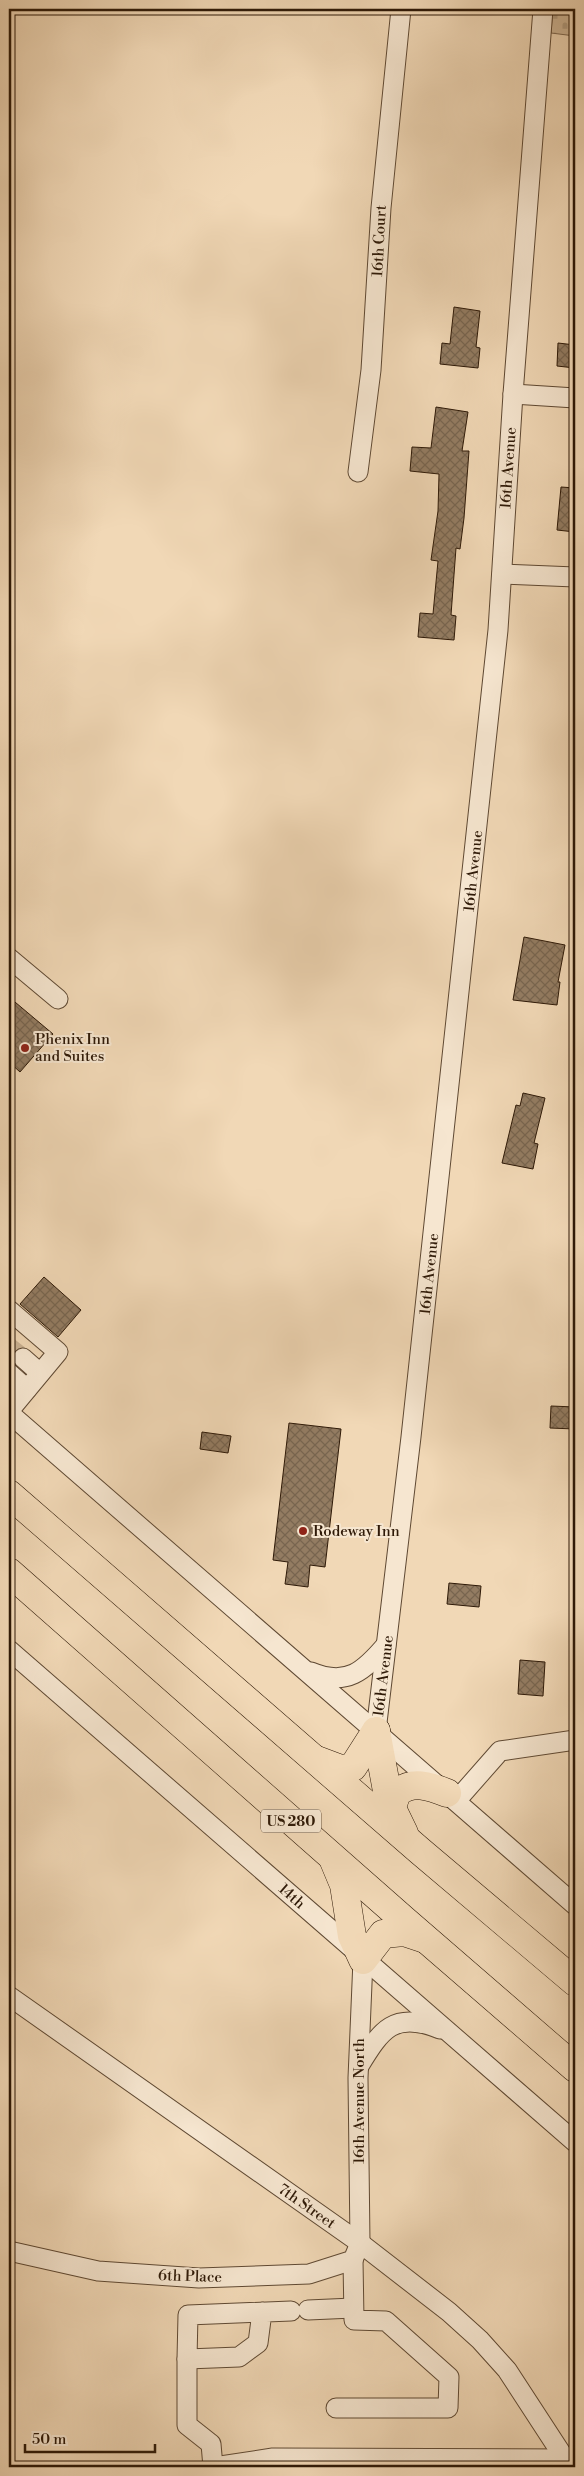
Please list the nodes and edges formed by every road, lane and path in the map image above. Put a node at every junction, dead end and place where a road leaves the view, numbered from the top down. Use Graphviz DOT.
graph roads {
  1 [pos="401,9"];
  2 [pos="543,9"];
  3 [pos="513,394"];
  4 [pos="575,398"];
  5 [pos="358,472"];
  6 [pos="502,574"];
  7 [pos="575,577"];
  8 [pos="9,958"];
  9 [pos="58,999"];
  10 [pos="9,1310"];
  11 [pos="23,1358"];
  12 [pos="40,1372"];
  13 [pos="9,1374"];
  14 [pos="27,1388"];
  15 [pos="9,1412"];
  16 [pos="9,1494"];
  17 [pos="9,1572"];
  18 [pos="386,1644"];
  19 [pos="9,1650"];
  20 [pos="302,1668"];
  21 [pos="376,1732"];
  22 [pos="575,1740"];
  23 [pos="313,1758"];
  24 [pos="452,1797"];
  25 [pos="391,1809"];
  26 [pos="408,1841"];
  27 [pos="331,1856"];
  28 [pos="575,1904"];
  29 [pos="426,1940"];
  30 [pos="363,1960"];
  31 [pos="575,1982"];
  32 [pos="9,1996"];
  33 [pos="449,2033"];
  34 [pos="358,2067"];
  35 [pos="575,2068"];
  36 [pos="575,2142"];
  37 [pos="9,2251"];
  38 [pos="356,2252"];
  39 [pos="354,2308"];
  40 [pos="262,2312"];
  41 [pos="187,2359"];
  42 [pos="336,2408"];
  43 [pos="570,2459"];
  44 [pos="273,2463"];
  45 [pos="214,2467"];
  1 -- 5 [label="street, 16th Court"];
  2 -- 3 [label="street, 16th Avenue"];
  3 -- 4 [label="street"];
  3 -- 6 [label="street, 16th Avenue"];
  6 -- 7 [label="street"];
  6 -- 18 [label="street, 16th Avenue"];
  8 -- 9 [label="street"];
  10 -- 12 [label="street"];
  11 -- 12 [label="street"];
  12 -- 14 [label="street"];
  13 -- 14 [label="street"];
  14 -- 15 [label="street"];
  15 -- 20 [label="street"];
  16 -- 23 [label="highway"];
  17 -- 27 [label="highway, US 280"];
  18 -- 20 [label="street"];
  18 -- 21 [label="street, 16th Avenue"];
  19 -- 30 [label="street, 14th"];
  20 -- 21 [label="street"];
  21 -- 23 [label="highway"];
  21 -- 24 [label="street"];
  21 -- 25 [label="highway"];
  22 -- 24 [label="street"];
  23 -- 26 [label="highway"];
  24 -- 25 [label="highway"];
  24 -- 28 [label="street"];
  25 -- 26 [label="highway"];
  26 -- 31 [label="highway"];
  27 -- 29 [label="highway, US 280"];
  27 -- 30 [label="highway"];
  29 -- 30 [label="highway"];
  29 -- 35 [label="highway, US 280"];
  30 -- 33 [label="street, 14th"];
  30 -- 34 [label="street, 16th Avenue North"];
  32 -- 38 [label="street, 7th Street"];
  33 -- 34 [label="street"];
  33 -- 36 [label="street, 14th"];
  34 -- 38 [label="street, 16th Avenue North"];
  37 -- 38 [label="street, 6th Place"];
  38 -- 39 [label="street, 16th Avenue North"];
  38 -- 43 [label="street, 7th Street"];
  39 -- 40 [label="street"];
  39 -- 42 [label="street"];
  40 -- 41 [label="street"];
  40 -- 41 [label="street"];
  41 -- 45 [label="street"];
  43 -- 44 [label="street"];
  44 -- 45 [label="street"];
}
